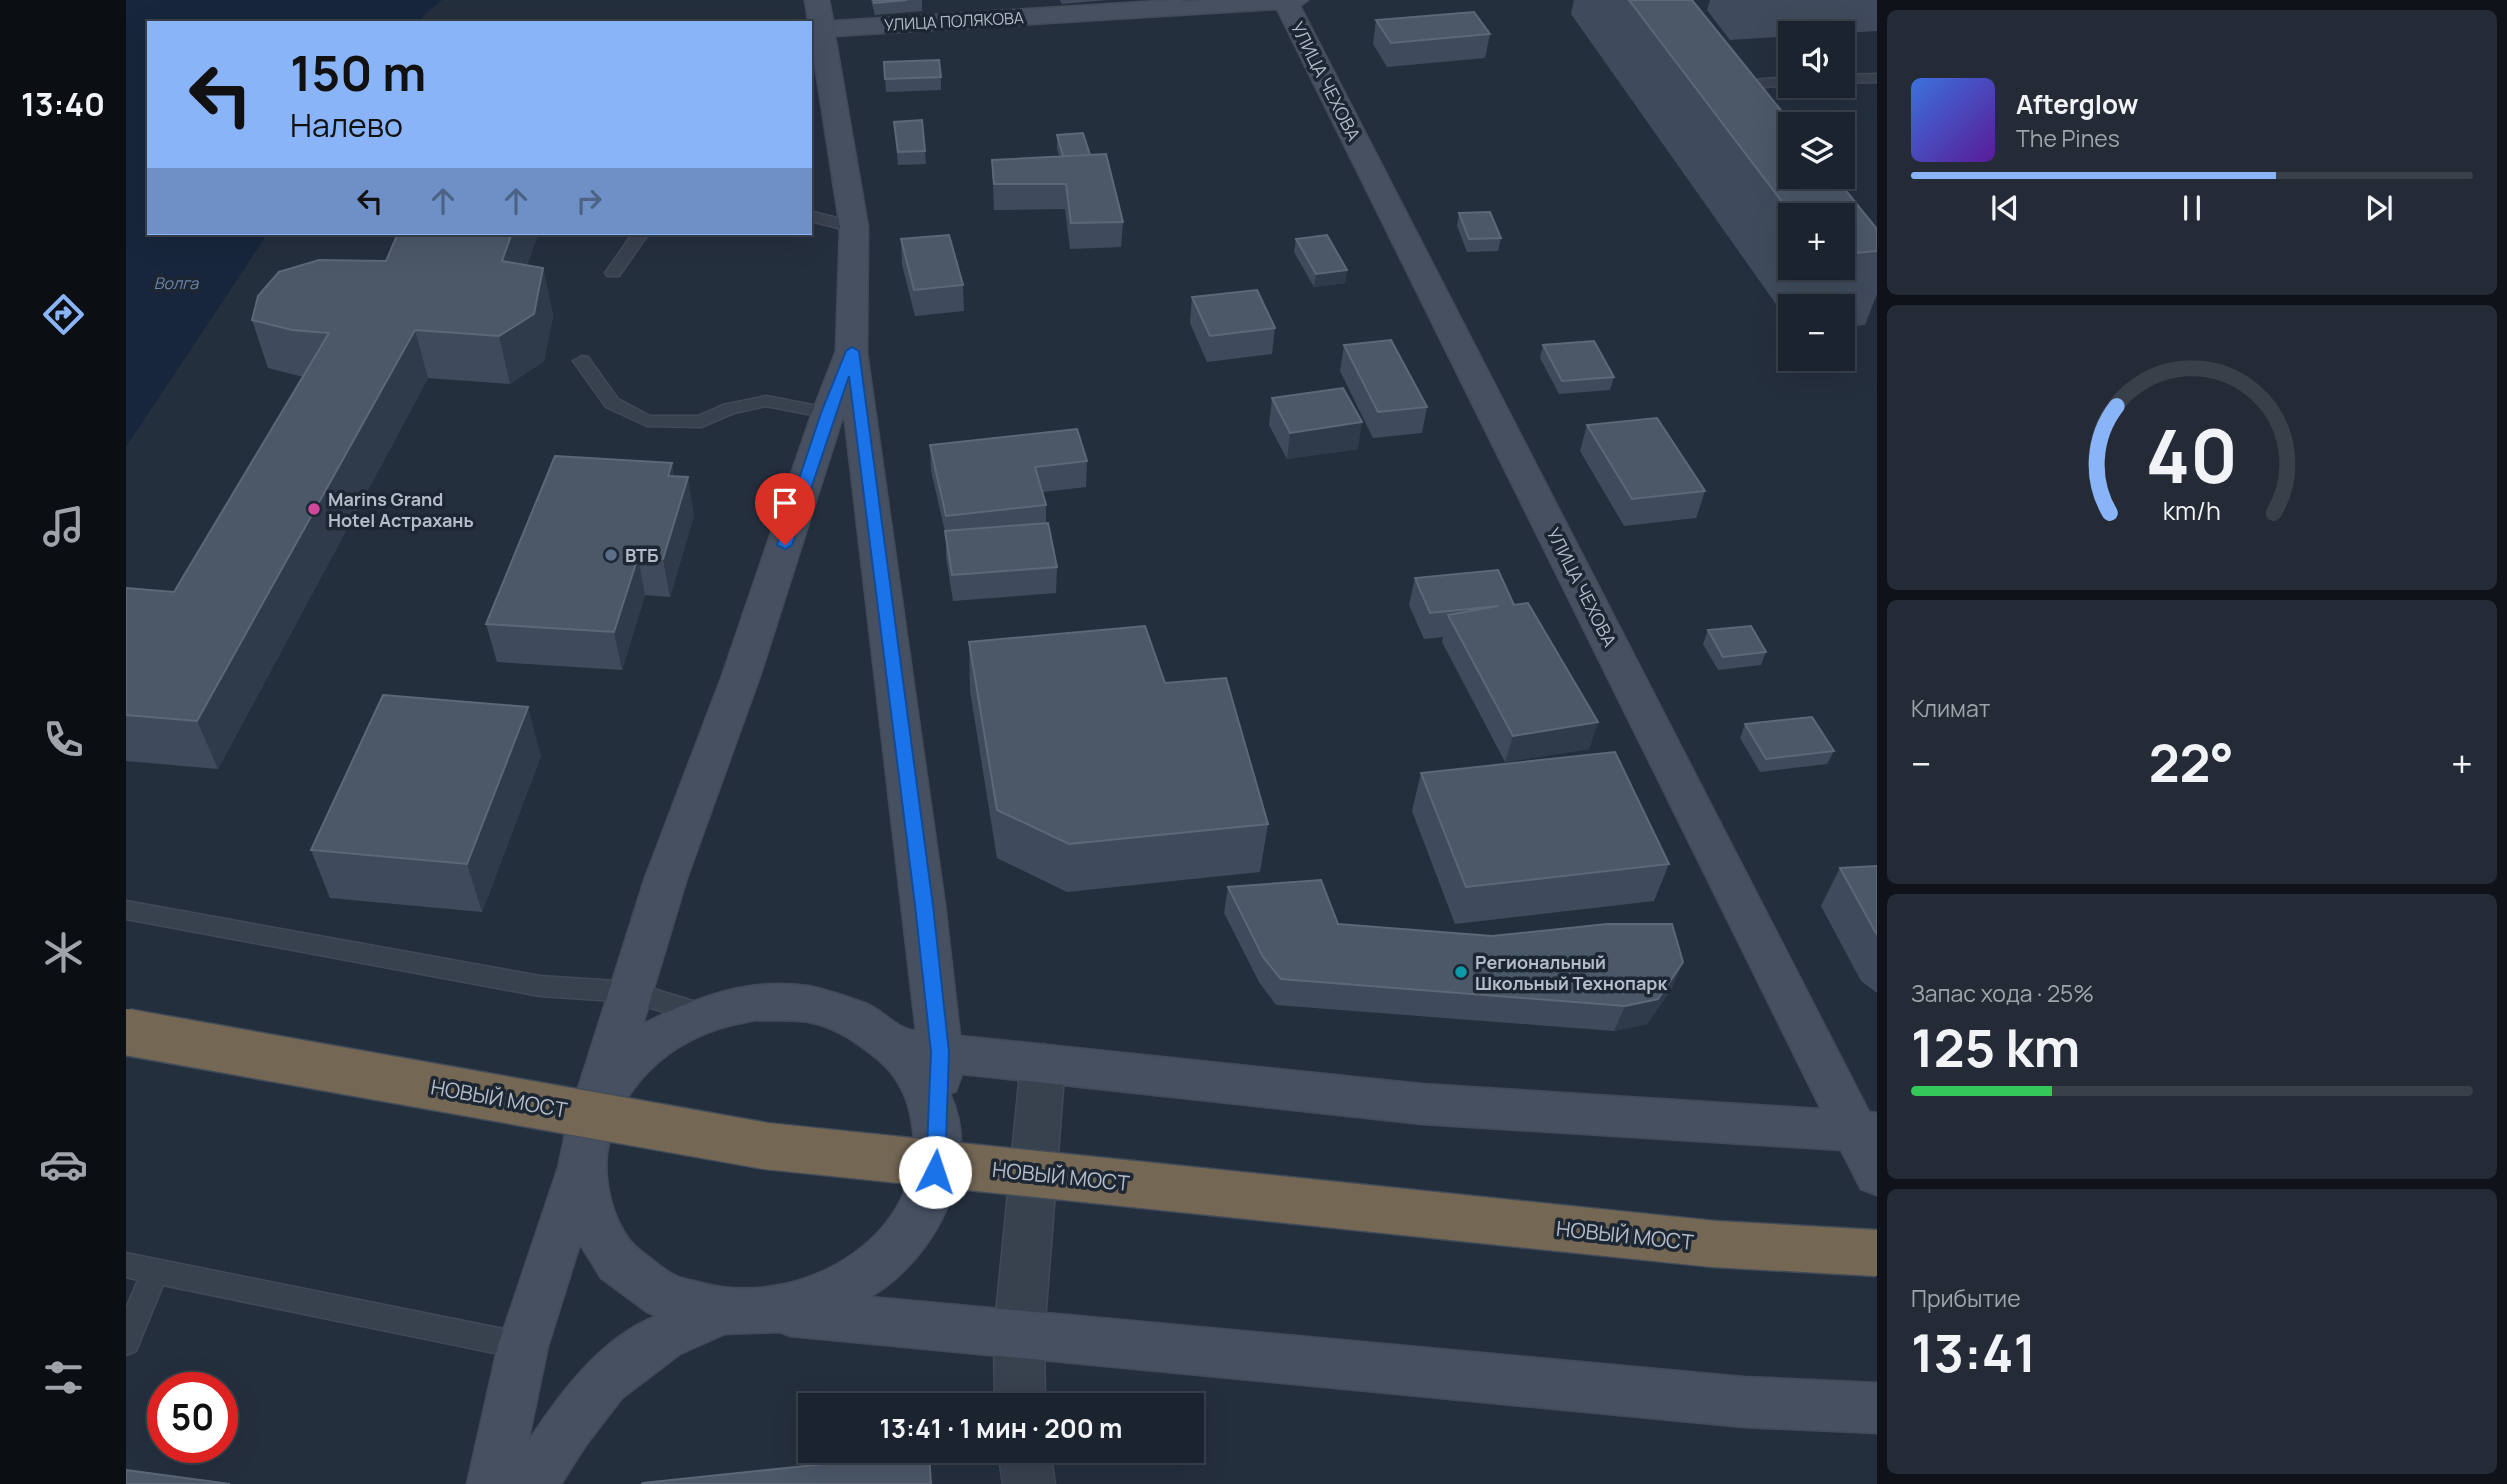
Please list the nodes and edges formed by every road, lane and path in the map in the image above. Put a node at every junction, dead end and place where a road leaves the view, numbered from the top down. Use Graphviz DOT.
graph roads {
  1 [pos="817,0"];
  2 [pos="1286,0"];
  3 [pos="1296,0"];
  4 [pos="823,29"];
  5 [pos="1877,78"];
  6 [pos="1855,79"];
  7 [pos="1778,82"];
  8 [pos="1743,85"];
  9 [pos="812,216"];
  10 [pos="854,227"];
  11 [pos="639,235"];
  12 [pos="613,272"];
  13 [pos="852,351"];
  14 [pos="582,361"];
  15 [pos="828,413"];
  16 [pos="126,909"];
  17 [pos="631,992"];
  18 [pos="704,1014"];
  19 [pos="126,1032"];
  20 [pos="897,1048"];
  21 [pos="940,1052"];
  22 [pos="1042,1063"];
  23 [pos="592,1117"];
  24 [pos="1866,1131"];
  25 [pos="938,1138"];
  26 [pos="581,1165"];
  27 [pos="1877,1174"];
  28 [pos="1877,1254"];
  29 [pos="126,1265"];
  30 [pos="155,1271"];
  31 [pos="723,1311"];
  32 [pos="774,1311"];
  33 [pos="1019,1334"];
  34 [pos="126,1342"];
  35 [pos="523,1346"];
  36 [pos="1020,1393"];
  37 [pos="1877,1408"];
  38 [pos="1026,1463"];
  39 [pos="493,1484"];
  40 [pos="531,1484"];
  41 [pos="1029,1484"];
  1 -- 4 [label="street"];
  2 -- 3 [label="street, УЛИЦА ПОЛЯКОВА"];
  2 -- 4 [label="street, УЛИЦА ПОЛЯКОВА"];
  2 -- 24 [label="street, УЛИЦА ЧЕХОВА"];
  4 -- 10 [label="street"];
  5 -- 6 [label="lane"];
  7 -- 8 [label="lane"];
  9 -- 10 [label="lane"];
  10 -- 13 [label="street"];
  11 -- 12 [label="lane"];
  13 -- 15 [label="street"];
  13 -- 21 [label="street"];
  14 -- 15 [label="lane"];
  15 -- 17 [label="street"];
  16 -- 17 [label="lane"];
  17 -- 18 [label="lane"];
  17 -- 23 [label="street"];
  18 -- 20 [label="street"];
  18 -- 23 [label="street"];
  19 -- 28 [label="highway, НОВЫЙ МОСТ, bridge"];
  20 -- 21 [label="street"];
  20 -- 25 [label="street"];
  21 -- 22 [label="street"];
  21 -- 25 [label="street"];
  22 -- 24 [label="street"];
  22 -- 33 [label="street"];
  23 -- 26 [label="street"];
  24 -- 27 [label="street, УЛИЦА ЧЕХОВА"];
  25 -- 32 [label="street"];
  26 -- 31 [label="street"];
  26 -- 35 [label="street"];
  29 -- 30 [label="lane"];
  30 -- 34 [label="lane"];
  30 -- 35 [label="lane"];
  31 -- 32 [label="street"];
  31 -- 40 [label="street"];
  32 -- 33 [label="street"];
  33 -- 36 [label="street"];
  33 -- 37 [label="street"];
  35 -- 39 [label="street"];
  38 -- 41 [label="street"];
}
